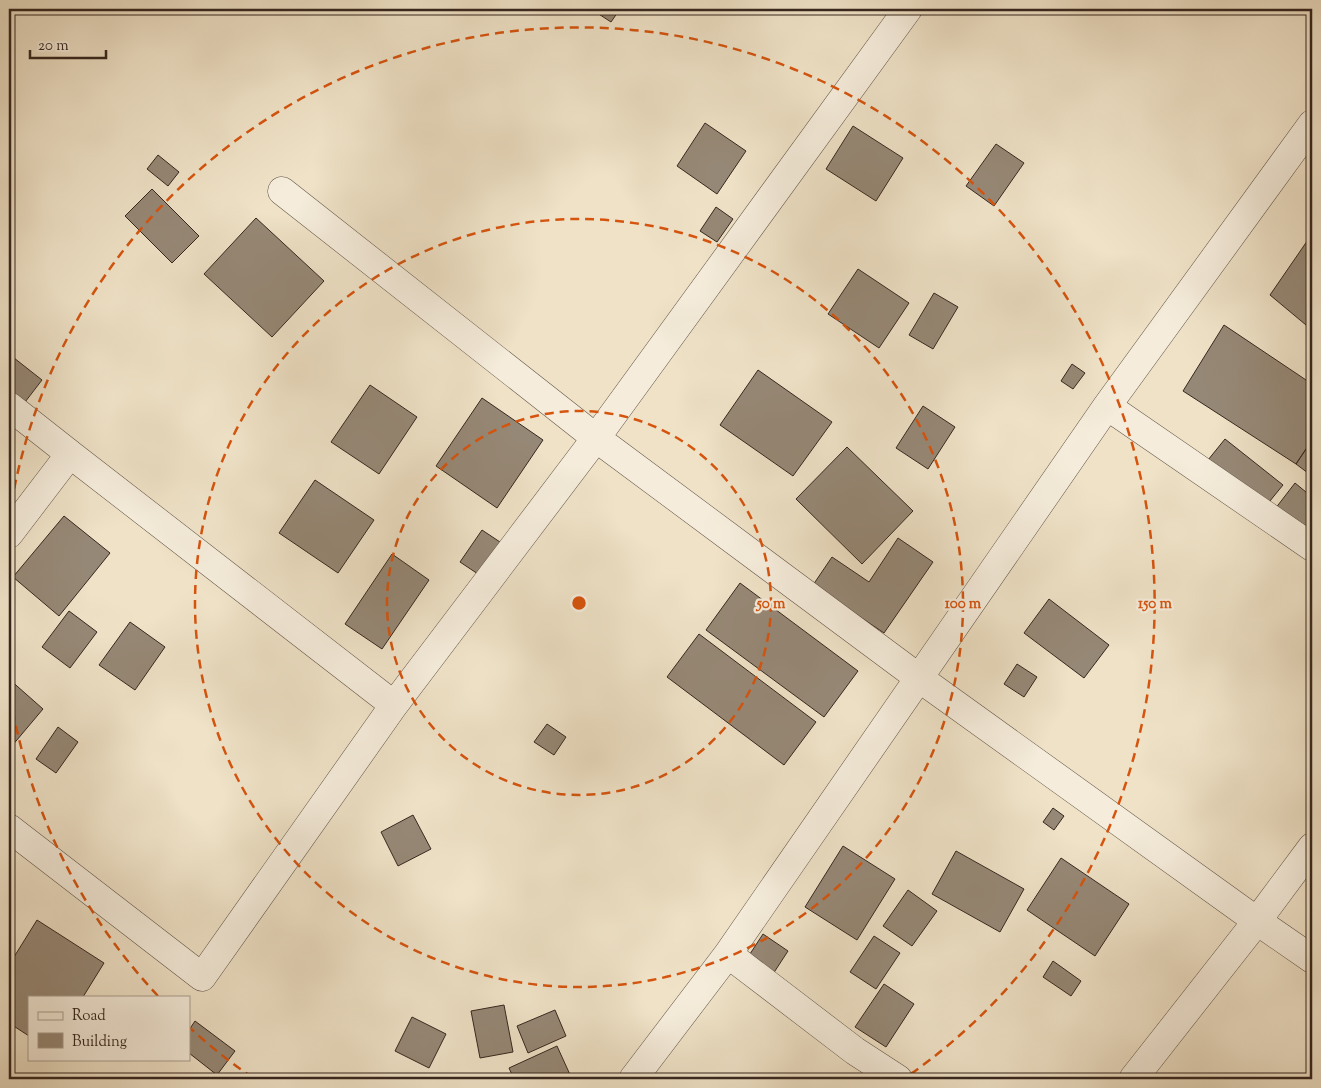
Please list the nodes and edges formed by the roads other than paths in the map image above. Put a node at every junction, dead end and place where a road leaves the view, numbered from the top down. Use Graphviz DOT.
graph roads {
  1 [pos="908,9"];
  2 [pos="1309,136"];
  3 [pos="282,191"];
  4 [pos="9,406"];
  5 [pos="1107,406"];
  6 [pos="596,438"];
  7 [pos="70,454"];
  8 [pos="9,534"];
  9 [pos="1312,548"];
  10 [pos="919,678"];
  11 [pos="394,704"];
  12 [pos="9,828"];
  13 [pos="1312,847"];
  14 [pos="1257,921"];
  15 [pos="728,954"];
  16 [pos="1312,959"];
  17 [pos="633,1079"];
  18 [pos="898,1079"];
  19 [pos="1133,1079"];
  1 -- 6 [label="street"];
  2 -- 5 [label="street"];
  3 -- 6 [label="street"];
  4 -- 7 [label="street"];
  5 -- 9 [label="street"];
  5 -- 10 [label="street"];
  6 -- 10 [label="street"];
  6 -- 11 [label="street"];
  7 -- 8 [label="street"];
  7 -- 11 [label="street"];
  10 -- 14 [label="street"];
  10 -- 15 [label="street"];
  11 -- 12 [label="street"];
  13 -- 14 [label="street"];
  14 -- 16 [label="street"];
  14 -- 19 [label="street"];
  15 -- 17 [label="street"];
  15 -- 18 [label="street"];
}
